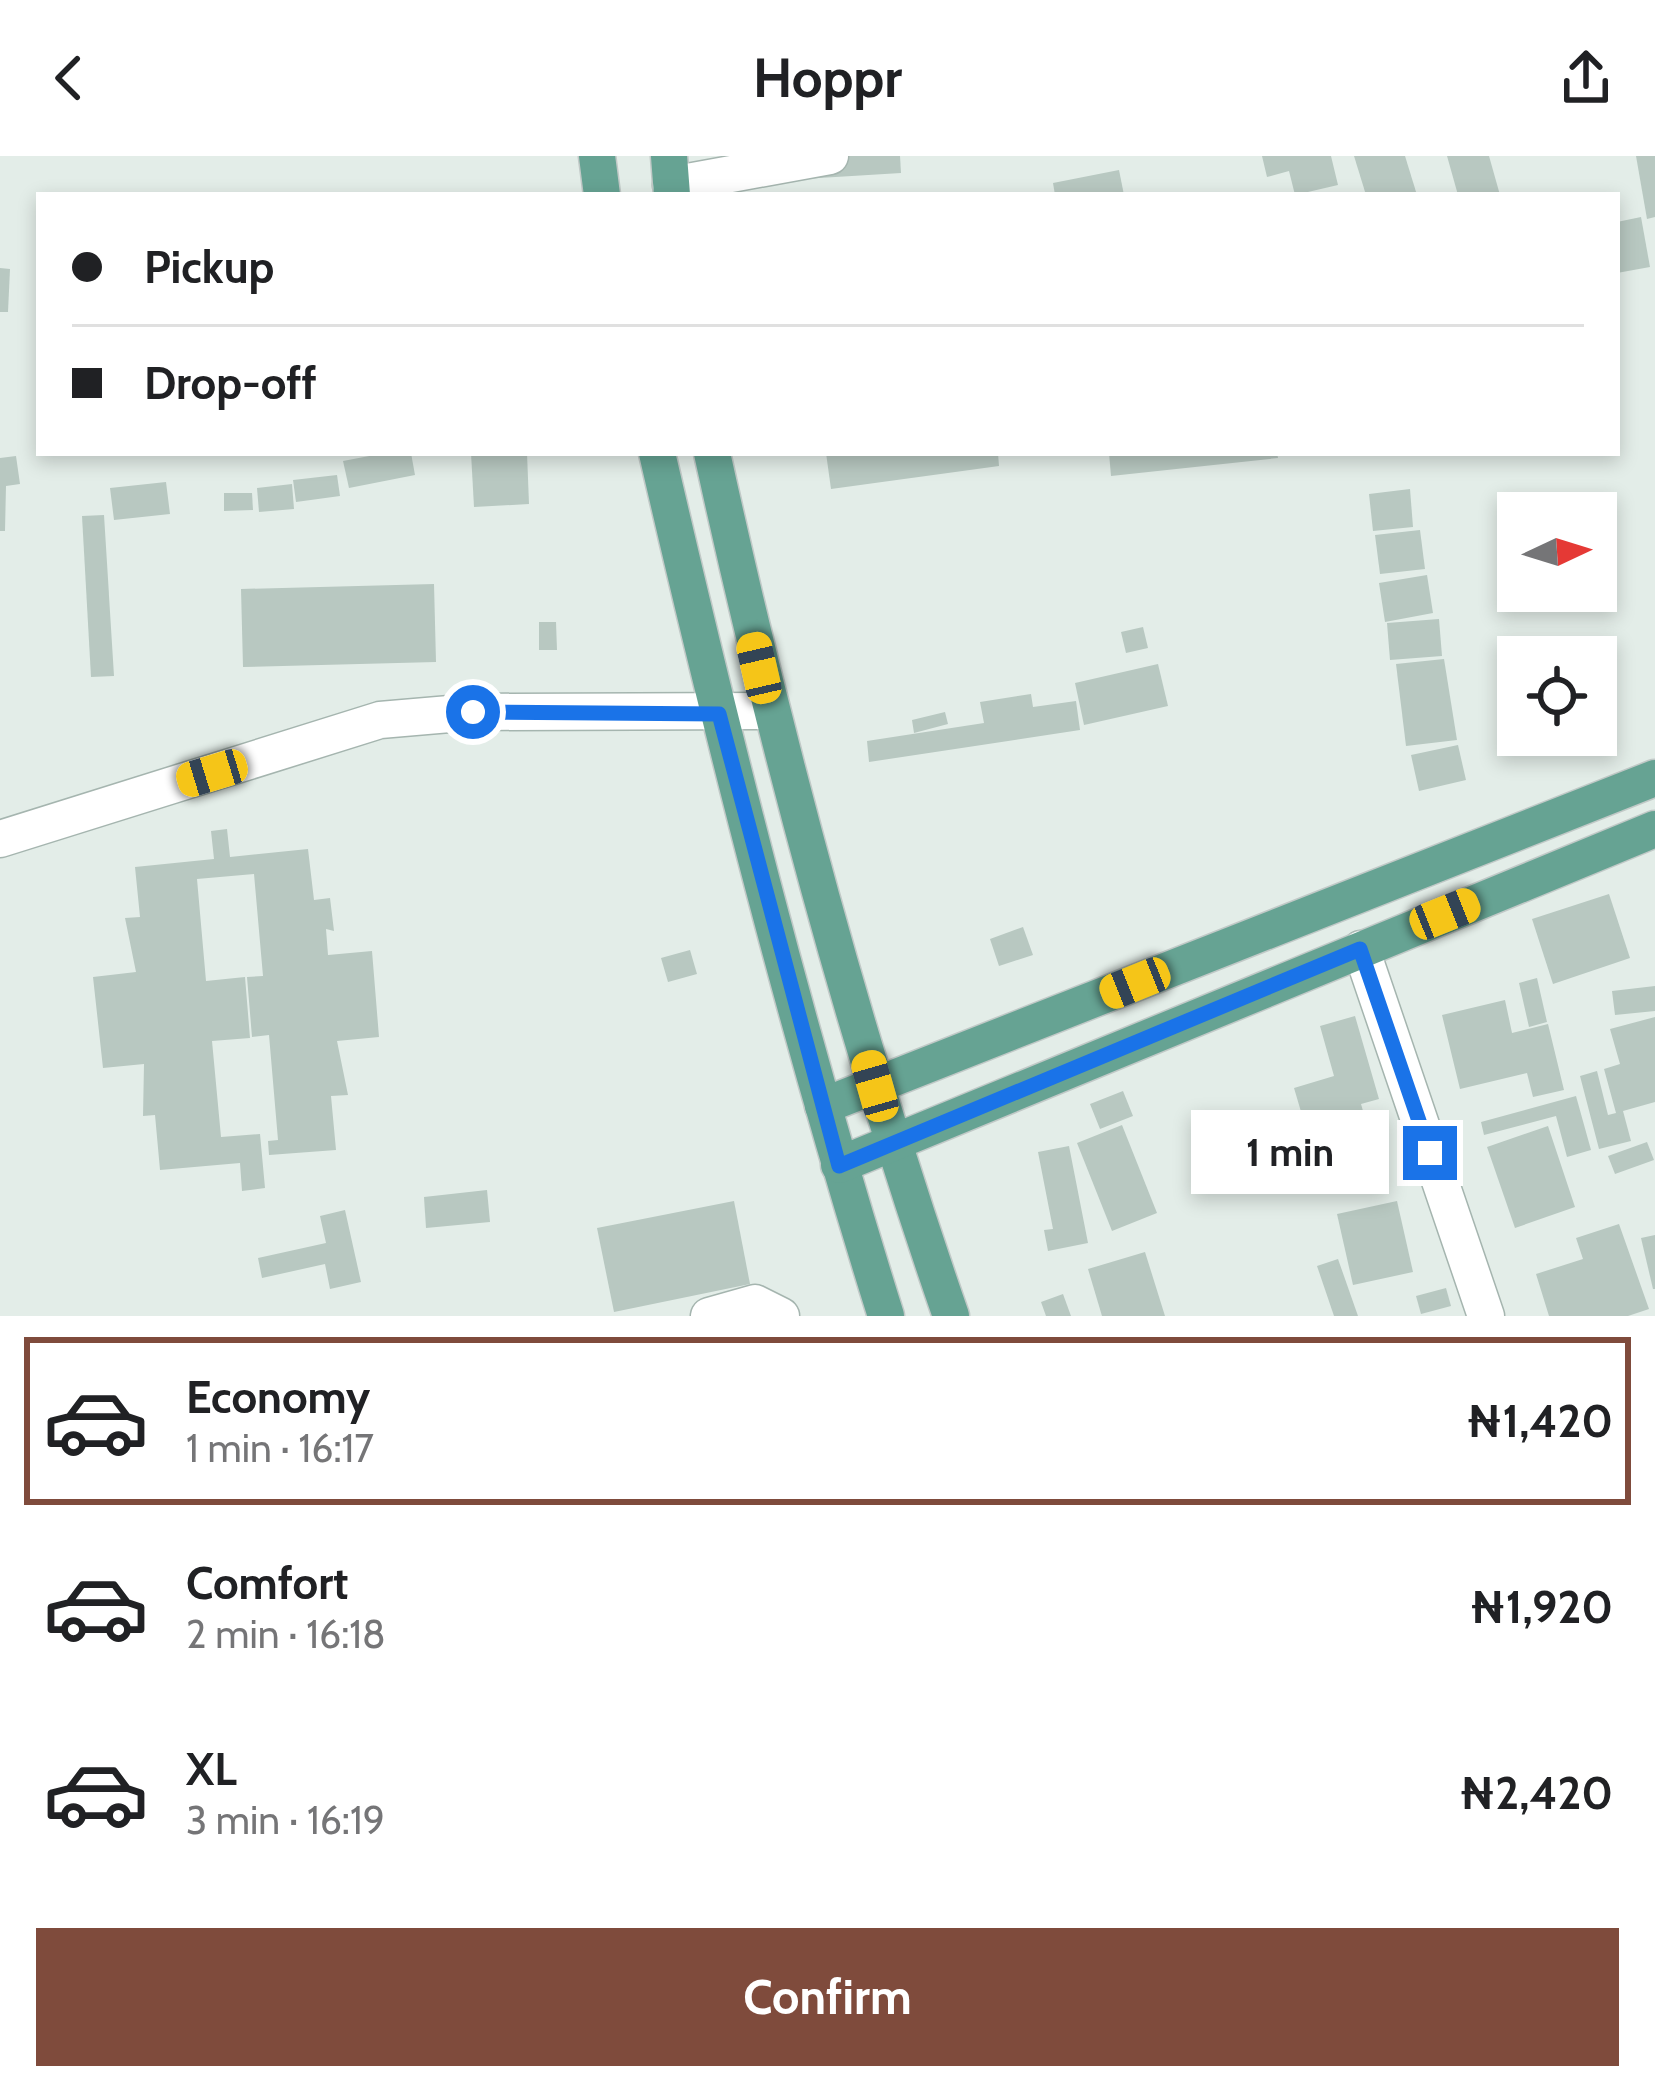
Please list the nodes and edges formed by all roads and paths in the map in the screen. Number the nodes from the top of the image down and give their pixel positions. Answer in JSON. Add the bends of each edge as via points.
{"nodes":[{"id":1,"x":597,"y":156,"type":"edge"},
{"id":2,"x":830,"y":156,"type":"edge"},
{"id":3,"x":670,"y":179,"type":"edge"},
{"id":4,"x":602,"y":192,"type":"edge"},
{"id":5,"x":658,"y":456,"type":"edge"},
{"id":6,"x":713,"y":456,"type":"edge"},
{"id":7,"x":768,"y":711,"type":"junction"},
{"id":8,"x":719,"y":714,"type":"junction"},
{"id":9,"x":1655,"y":778,"type":"edge"},
{"id":10,"x":1655,"y":829,"type":"edge"},
{"id":11,"x":0,"y":839,"type":"edge"},
{"id":12,"x":1360,"y":949,"type":"junction"},
{"id":13,"x":875,"y":1086,"type":"junction"},
{"id":14,"x":823,"y":1106,"type":"junction"},
{"id":15,"x":892,"y":1147,"type":"junction"},
{"id":16,"x":839,"y":1166,"type":"junction"},
{"id":17,"x":709,"y":1316,"type":"edge"},
{"id":18,"x":782,"y":1316,"type":"edge"},
{"id":19,"x":886,"y":1316,"type":"edge"},
{"id":20,"x":951,"y":1316,"type":"edge"},
{"id":21,"x":1486,"y":1316,"type":"edge"}],
"edges":[{"from":1,"to":4,"type":"main road"},
{"from":2,"to":3,"type":"street"},
{"from":5,"to":8,"type":"main road"},
{"from":6,"to":7,"type":"main road"},
{"from":7,"to":8,"type":"street"},
{"from":7,"to":13,"type":"main road"},
{"from":8,"to":11,"type":"street","via":[[473,712],[380,720]]},
{"from":8,"to":14,"type":"main road"},
{"from":9,"to":13,"type":"main road"},
{"from":10,"to":12,"type":"main road"},
{"from":12,"to":15,"type":"main road"},
{"from":12,"to":21,"type":"street"},
{"from":13,"to":14,"type":"main road"},
{"from":13,"to":15,"type":"main road"},
{"from":14,"to":16,"type":"main road"},
{"from":15,"to":16,"type":"main road"},
{"from":15,"to":20,"type":"main road"},
{"from":16,"to":19,"type":"main road"},
{"from":17,"to":18,"type":"street","via":[[755,1303]]}]}
